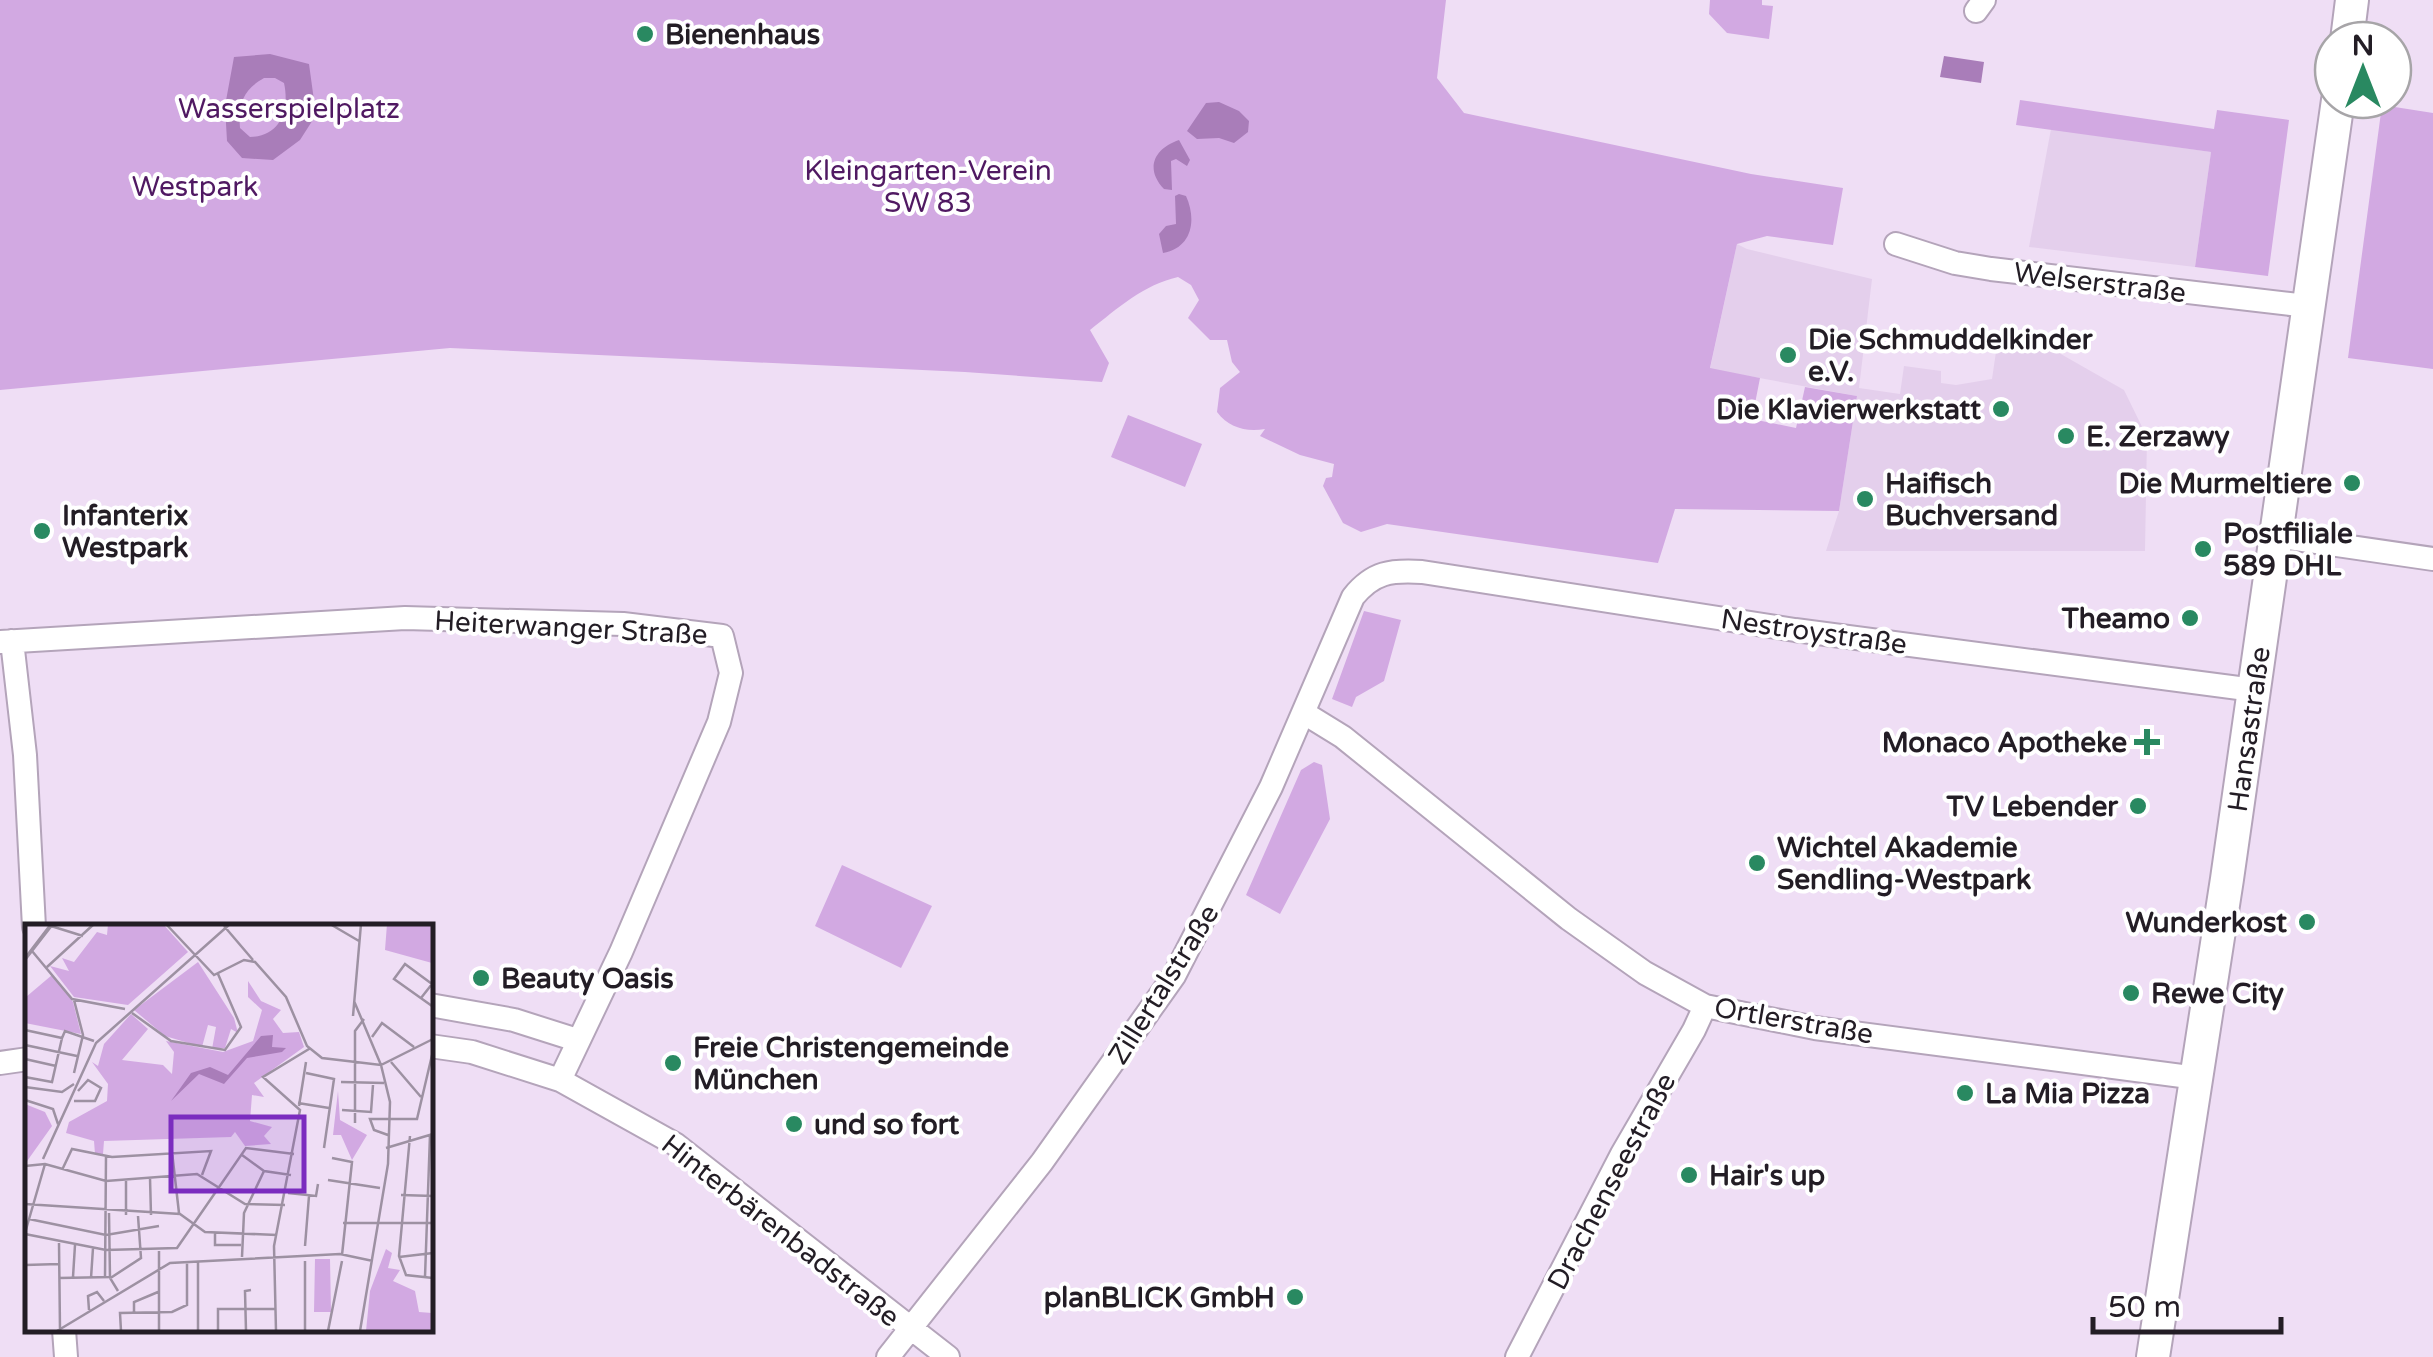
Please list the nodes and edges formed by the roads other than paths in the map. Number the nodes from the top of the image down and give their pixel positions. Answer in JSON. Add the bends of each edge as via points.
{"nodes":[{"id":1,"x":2335,"y":120,"type":"edge"},
{"id":2,"x":1896,"y":244,"type":"dead end"},
{"id":3,"x":2308,"y":306,"type":"junction"},
{"id":4,"x":2274,"y":536,"type":"junction"},
{"id":5,"x":2433,"y":558,"type":"edge"},
{"id":6,"x":1376,"y":575,"type":"joint"},
{"id":7,"x":6,"y":642,"type":"edge"},
{"id":8,"x":2254,"y":690,"type":"junction"},
{"id":9,"x":1304,"y":713,"type":"junction"},
{"id":10,"x":34,"y":924,"type":"edge"},
{"id":11,"x":432,"y":1005,"type":"edge"},
{"id":12,"x":1704,"y":1006,"type":"junction"},
{"id":13,"x":577,"y":1040,"type":"junction"},
{"id":14,"x":432,"y":1046,"type":"edge"},
{"id":15,"x":25,"y":1060,"type":"edge"},
{"id":16,"x":0,"y":1063,"type":"edge"},
{"id":17,"x":2197,"y":1078,"type":"junction"},
{"id":18,"x":560,"y":1080,"type":"junction"},
{"id":19,"x":909,"y":1329,"type":"junction"},
{"id":20,"x":64,"y":1332,"type":"edge"},
{"id":21,"x":66,"y":1357,"type":"edge"},
{"id":22,"x":888,"y":1357,"type":"edge"},
{"id":23,"x":948,"y":1357,"type":"edge"},
{"id":24,"x":1517,"y":1357,"type":"edge"},
{"id":25,"x":2153,"y":1357,"type":"edge"}],
"edges":[{"from":1,"to":3,"type":"street","name":"Hansastraße"},
{"from":2,"to":3,"type":"street","name":"Welserstraße","via":[[1991,269]]},
{"from":3,"to":4,"type":"street","name":"Hansastraße"},
{"from":4,"to":5,"type":"street"},
{"from":4,"to":8,"type":"street","name":"Hansastraße"},
{"from":6,"to":8,"type":"street","name":"Nestroystraße","via":[[1422,572]]},
{"from":6,"to":9,"type":"street","name":"Zillertalstraße","via":[[1353,597]]},
{"from":7,"to":10,"type":"street","via":[[25,754]]},
{"from":7,"to":13,"type":"street","name":"Heiterwanger Straße","via":[[406,618],[623,624],[722,636],[732,673],[719,722]]},
{"from":8,"to":17,"type":"street","name":"Hansastraße"},
{"from":9,"to":12,"type":"street","name":"Ortlerstraße","via":[[1645,974]]},
{"from":9,"to":19,"type":"street","name":"Zillertalstraße","via":[[1174,976],[1042,1162]]},
{"from":11,"to":13,"type":"street"},
{"from":12,"to":17,"type":"street","name":"Ortlerstraße","via":[[1815,1028]]},
{"from":12,"to":24,"type":"street","name":"Drachenseestraße"},
{"from":13,"to":18,"type":"street","name":"Heiterwanger Straße"},
{"from":14,"to":18,"type":"street","name":"Hinterbärenbadstraße"},
{"from":15,"to":16,"type":"street"},
{"from":17,"to":25,"type":"street","name":"Hansastraße"},
{"from":18,"to":19,"type":"street","name":"Hinterbärenbadstraße","via":[[675,1144]]},
{"from":19,"to":22,"type":"street","name":"Zillertalstraße"},
{"from":19,"to":23,"type":"street","name":"Hinterbärenbadstraße"},
{"from":20,"to":21,"type":"street"}]}
